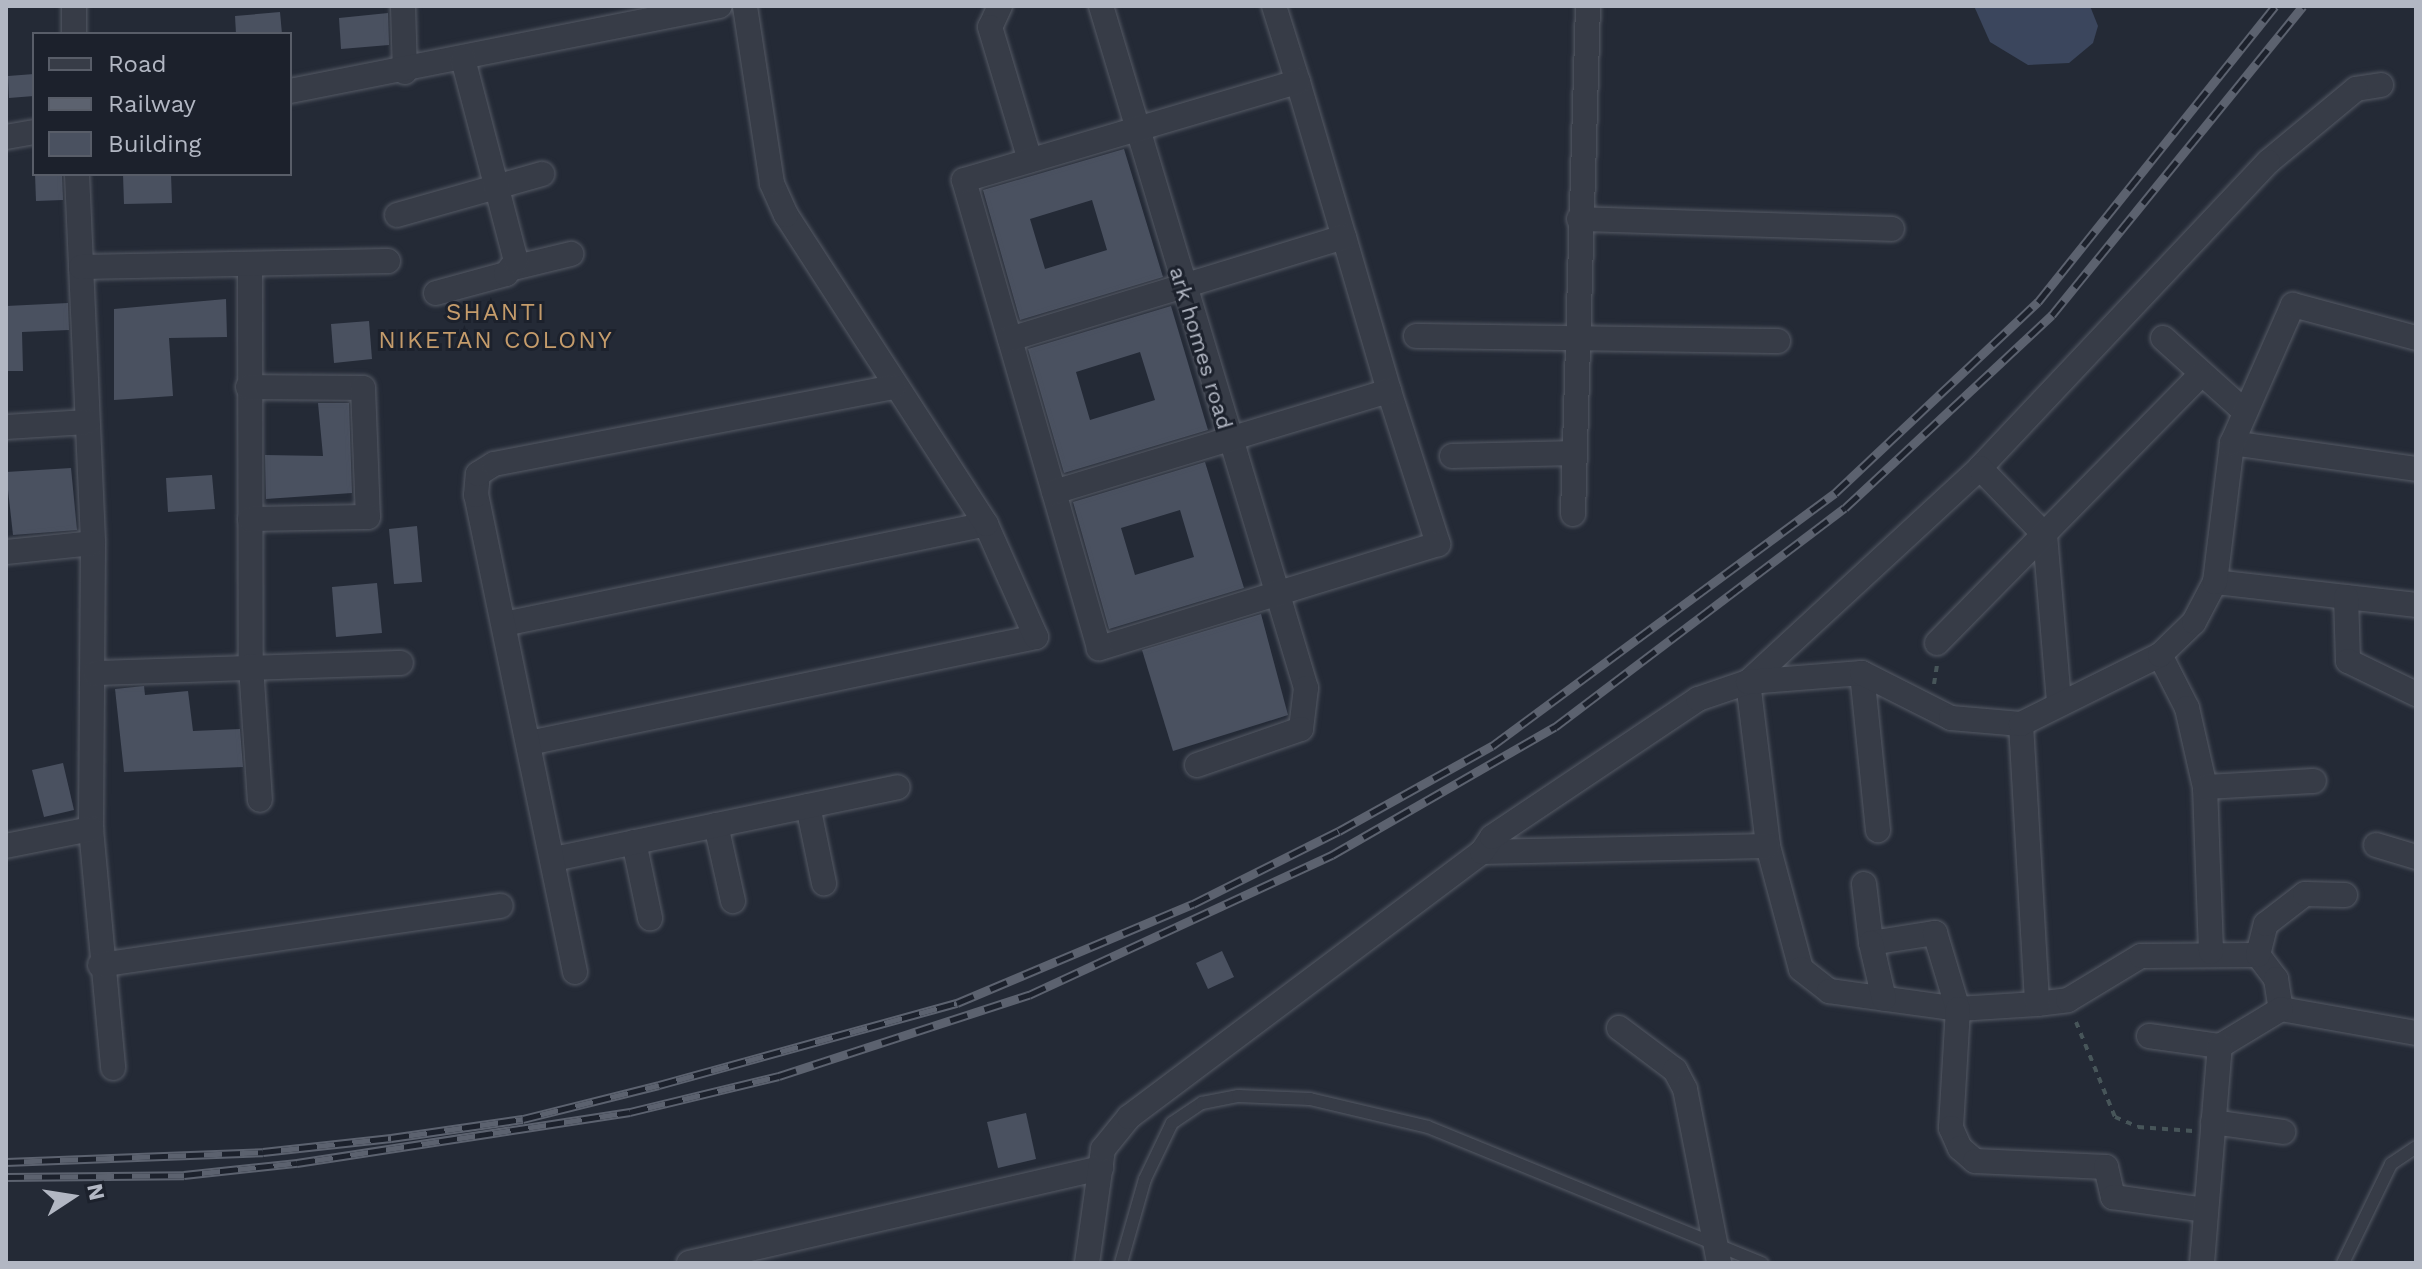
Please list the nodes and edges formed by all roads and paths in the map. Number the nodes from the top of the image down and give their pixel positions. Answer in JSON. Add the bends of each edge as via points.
{"nodes":[{"id":1,"x":74,"y":6,"type":"edge"},
{"id":2,"x":403,"y":6,"type":"edge"},
{"id":3,"x":720,"y":6,"type":"edge"},
{"id":4,"x":745,"y":6,"type":"edge"},
{"id":5,"x":1000,"y":6,"type":"edge"},
{"id":6,"x":1101,"y":6,"type":"edge"},
{"id":7,"x":1274,"y":6,"type":"edge"},
{"id":8,"x":1588,"y":6,"type":"edge"},
{"id":9,"x":74,"y":32,"type":"edge"},
{"id":10,"x":463,"y":59,"type":"junction"},
{"id":11,"x":405,"y":72,"type":"junction"},
{"id":12,"x":1298,"y":82,"type":"junction"},
{"id":13,"x":2381,"y":85,"type":"dead end"},
{"id":14,"x":292,"y":91,"type":"edge"},
{"id":15,"x":1135,"y":129,"type":"junction"},
{"id":16,"x":32,"y":132,"type":"edge"},
{"id":17,"x":6,"y":137,"type":"edge"},
{"id":18,"x":1030,"y":160,"type":"junction"},
{"id":19,"x":542,"y":174,"type":"dead end"},
{"id":20,"x":77,"y":176,"type":"edge"},
{"id":21,"x":497,"y":189,"type":"junction"},
{"id":22,"x":397,"y":215,"type":"dead end"},
{"id":23,"x":1579,"y":219,"type":"junction"},
{"id":24,"x":1892,"y":229,"type":"dead end"},
{"id":25,"x":1344,"y":237,"type":"junction"},
{"id":26,"x":571,"y":254,"type":"dead end"},
{"id":27,"x":388,"y":261,"type":"dead end"},
{"id":28,"x":250,"y":264,"type":"junction"},
{"id":29,"x":81,"y":267,"type":"junction"},
{"id":30,"x":513,"y":268,"type":"junction"},
{"id":31,"x":1183,"y":289,"type":"junction"},
{"id":32,"x":436,"y":293,"type":"dead end"},
{"id":33,"x":1416,"y":336,"type":"dead end"},
{"id":34,"x":2163,"y":338,"type":"dead end"},
{"id":35,"x":2416,"y":338,"type":"edge"},
{"id":36,"x":1010,"y":339,"type":"junction"},
{"id":37,"x":1574,"y":340,"type":"junction"},
{"id":38,"x":1778,"y":341,"type":"dead end"},
{"id":39,"x":2200,"y":375,"type":"junction"},
{"id":40,"x":248,"y":387,"type":"junction"},
{"id":41,"x":894,"y":387,"type":"junction"},
{"id":42,"x":1389,"y":391,"type":"junction"},
{"id":43,"x":2243,"y":410,"type":"junction"},
{"id":44,"x":87,"y":422,"type":"junction"},
{"id":45,"x":6,"y":427,"type":"edge"},
{"id":46,"x":1228,"y":440,"type":"junction"},
{"id":47,"x":2232,"y":443,"type":"junction"},
{"id":48,"x":1575,"y":453,"type":"junction"},
{"id":49,"x":1452,"y":456,"type":"dead end"},
{"id":50,"x":1980,"y":468,"type":"junction"},
{"id":51,"x":2416,"y":469,"type":"edge"},
{"id":52,"x":1054,"y":492,"type":"junction"},
{"id":53,"x":1573,"y":514,"type":"dead end"},
{"id":54,"x":250,"y":519,"type":"junction"},
{"id":55,"x":986,"y":524,"type":"junction"},
{"id":56,"x":2045,"y":535,"type":"junction"},
{"id":57,"x":93,"y":543,"type":"junction"},
{"id":58,"x":6,"y":552,"type":"edge"},
{"id":59,"x":2215,"y":582,"type":"junction"},
{"id":60,"x":1278,"y":597,"type":"junction"},
{"id":61,"x":2346,"y":597,"type":"junction"},
{"id":62,"x":2416,"y":605,"type":"edge"},
{"id":63,"x":504,"y":624,"type":"junction"},
{"id":64,"x":1937,"y":643,"type":"joint"},
{"id":65,"x":2160,"y":655,"type":"junction"},
{"id":66,"x":401,"y":663,"type":"dead end"},
{"id":67,"x":251,"y":666,"type":"junction"},
{"id":68,"x":95,"y":673,"type":"junction"},
{"id":69,"x":1862,"y":673,"type":"junction"},
{"id":70,"x":1748,"y":682,"type":"junction"},
{"id":71,"x":2416,"y":694,"type":"edge"},
{"id":72,"x":2059,"y":701,"type":"junction"},
{"id":73,"x":1941,"y":714,"type":"junction"},
{"id":74,"x":2021,"y":724,"type":"junction"},
{"id":75,"x":529,"y":743,"type":"junction"},
{"id":76,"x":1197,"y":765,"type":"dead end"},
{"id":77,"x":2314,"y":781,"type":"dead end"},
{"id":78,"x":898,"y":787,"type":"dead end"},
{"id":79,"x":2205,"y":787,"type":"junction"},
{"id":80,"x":260,"y":800,"type":"dead end"},
{"id":81,"x":808,"y":806,"type":"junction"},
{"id":82,"x":716,"y":825,"type":"junction"},
{"id":83,"x":91,"y":829,"type":"junction"},
{"id":84,"x":1878,"y":830,"type":"dead end"},
{"id":85,"x":634,"y":842,"type":"junction"},
{"id":86,"x":2376,"y":845,"type":"dead end"},
{"id":87,"x":6,"y":846,"type":"edge"},
{"id":88,"x":1768,"y":846,"type":"junction"},
{"id":89,"x":1482,"y":852,"type":"junction"},
{"id":90,"x":2416,"y":857,"type":"edge"},
{"id":91,"x":554,"y":859,"type":"junction"},
{"id":92,"x":824,"y":883,"type":"dead end"},
{"id":93,"x":1864,"y":884,"type":"dead end"},
{"id":94,"x":2345,"y":895,"type":"dead end"},
{"id":95,"x":733,"y":901,"type":"dead end"},
{"id":96,"x":501,"y":906,"type":"dead end"},
{"id":97,"x":650,"y":918,"type":"dead end"},
{"id":98,"x":1871,"y":943,"type":"junction"},
{"id":99,"x":2211,"y":952,"type":"junction"},
{"id":100,"x":2258,"y":955,"type":"junction"},
{"id":101,"x":100,"y":965,"type":"junction"},
{"id":102,"x":575,"y":972,"type":"dead end"},
{"id":103,"x":1884,"y":999,"type":"junction"},
{"id":104,"x":2068,"y":1000,"type":"junction"},
{"id":105,"x":2037,"y":1004,"type":"junction"},
{"id":106,"x":1958,"y":1009,"type":"junction"},
{"id":107,"x":2281,"y":1009,"type":"junction"},
{"id":108,"x":1619,"y":1028,"type":"dead end"},
{"id":109,"x":2416,"y":1033,"type":"edge"},
{"id":110,"x":2149,"y":1036,"type":"dead end"},
{"id":111,"x":2220,"y":1046,"type":"junction"},
{"id":112,"x":113,"y":1068,"type":"dead end"},
{"id":113,"x":2213,"y":1127,"type":"junction"},
{"id":114,"x":2283,"y":1132,"type":"dead end"},
{"id":115,"x":2416,"y":1147,"type":"edge"},
{"id":116,"x":1101,"y":1168,"type":"junction"},
{"id":117,"x":2206,"y":1210,"type":"junction"},
{"id":118,"x":1717,"y":1252,"type":"edge"},
{"id":119,"x":689,"y":1263,"type":"edge"},
{"id":120,"x":1087,"y":1263,"type":"edge"},
{"id":121,"x":1121,"y":1263,"type":"edge"},
{"id":122,"x":1762,"y":1263,"type":"edge"},
{"id":123,"x":2202,"y":1263,"type":"edge"},
{"id":124,"x":2343,"y":1263,"type":"edge"}],
"edges":[{"from":1,"to":9,"type":"street"},
{"from":2,"to":11,"type":"street"},
{"from":3,"to":10,"type":"street"},
{"from":4,"to":41,"type":"street","via":[[772,183]]},
{"from":5,"to":18,"type":"street","via":[[990,27]]},
{"from":6,"to":15,"type":"street","name":"ark homes road"},
{"from":7,"to":12,"type":"street"},
{"from":8,"to":23,"type":"street"},
{"from":10,"to":11,"type":"street"},
{"from":10,"to":21,"type":"street"},
{"from":11,"to":14,"type":"street"},
{"from":12,"to":15,"type":"street"},
{"from":12,"to":25,"type":"street"},
{"from":13,"to":50,"type":"street","via":[[2356,89],[2268,162]]},
{"from":15,"to":18,"type":"street"},
{"from":15,"to":31,"type":"street","name":"ark homes road"},
{"from":16,"to":17,"type":"street"},
{"from":18,"to":36,"type":"street","via":[[964,180]]},
{"from":19,"to":21,"type":"street"},
{"from":20,"to":29,"type":"street"},
{"from":21,"to":22,"type":"street"},
{"from":21,"to":30,"type":"street"},
{"from":23,"to":24,"type":"street"},
{"from":23,"to":37,"type":"street"},
{"from":25,"to":31,"type":"street"},
{"from":25,"to":42,"type":"street"},
{"from":26,"to":30,"type":"street"},
{"from":27,"to":28,"type":"street"},
{"from":28,"to":29,"type":"street"},
{"from":28,"to":40,"type":"street"},
{"from":29,"to":44,"type":"street"},
{"from":30,"to":32,"type":"street"},
{"from":31,"to":36,"type":"street"},
{"from":31,"to":46,"type":"street","name":"ark homes road"},
{"from":33,"to":37,"type":"street"},
{"from":34,"to":39,"type":"street"},
{"from":35,"to":43,"type":"street","via":[[2293,305]]},
{"from":36,"to":52,"type":"street"},
{"from":37,"to":38,"type":"street"},
{"from":37,"to":48,"type":"street"},
{"from":39,"to":43,"type":"street"},
{"from":39,"to":56,"type":"street"},
{"from":40,"to":54,"type":"street"},
{"from":40,"to":54,"type":"street","via":[[363,388],[368,517]]},
{"from":41,"to":55,"type":"street"},
{"from":41,"to":63,"type":"street","via":[[494,464],[478,474],[476,495]]},
{"from":42,"to":46,"type":"street"},
{"from":42,"to":60,"type":"street","via":[[1438,544]]},
{"from":43,"to":47,"type":"street"},
{"from":44,"to":45,"type":"street"},
{"from":44,"to":57,"type":"street"},
{"from":46,"to":52,"type":"street"},
{"from":46,"to":60,"type":"street","name":"ark homes road"},
{"from":47,"to":51,"type":"street"},
{"from":47,"to":59,"type":"street"},
{"from":48,"to":49,"type":"street"},
{"from":48,"to":53,"type":"street"},
{"from":50,"to":56,"type":"street"},
{"from":50,"to":70,"type":"street"},
{"from":52,"to":60,"type":"street","via":[[1099,648]]},
{"from":54,"to":67,"type":"street"},
{"from":55,"to":63,"type":"street"},
{"from":55,"to":75,"type":"street","via":[[1036,637]]},
{"from":56,"to":64,"type":"street"},
{"from":56,"to":72,"type":"street"},
{"from":57,"to":58,"type":"street"},
{"from":57,"to":68,"type":"street"},
{"from":59,"to":61,"type":"street"},
{"from":59,"to":65,"type":"street","via":[[2194,622]]},
{"from":60,"to":76,"type":"street","name":"ark homes road","via":[[1306,688],[1301,729]]},
{"from":61,"to":62,"type":"street"},
{"from":61,"to":71,"type":"street","via":[[2348,661]]},
{"from":63,"to":75,"type":"street"},
{"from":64,"to":73,"type":"path","via":[[1933,693]]},
{"from":65,"to":72,"type":"street"},
{"from":65,"to":79,"type":"street","via":[[2187,708]]},
{"from":66,"to":67,"type":"street"},
{"from":67,"to":68,"type":"street"},
{"from":67,"to":80,"type":"street"},
{"from":68,"to":83,"type":"street"},
{"from":69,"to":70,"type":"street"},
{"from":69,"to":73,"type":"street"},
{"from":69,"to":84,"type":"street"},
{"from":70,"to":88,"type":"street"},
{"from":70,"to":89,"type":"street","via":[[1698,699],[1492,837]]},
{"from":72,"to":74,"type":"street"},
{"from":73,"to":74,"type":"street"},
{"from":74,"to":105,"type":"street"},
{"from":75,"to":91,"type":"street"},
{"from":77,"to":79,"type":"street"},
{"from":78,"to":81,"type":"street"},
{"from":79,"to":99,"type":"street"},
{"from":81,"to":82,"type":"street"},
{"from":81,"to":92,"type":"street"},
{"from":82,"to":85,"type":"street"},
{"from":82,"to":95,"type":"street"},
{"from":83,"to":87,"type":"street"},
{"from":83,"to":101,"type":"street"},
{"from":85,"to":91,"type":"street"},
{"from":85,"to":97,"type":"street"},
{"from":86,"to":90,"type":"street"},
{"from":88,"to":89,"type":"street"},
{"from":88,"to":103,"type":"street","via":[[1801,969],[1829,991]]},
{"from":89,"to":116,"type":"street","via":[[1152,1095],[1103,1149]]},
{"from":91,"to":102,"type":"street"},
{"from":93,"to":98,"type":"street"},
{"from":94,"to":100,"type":"street","via":[[2305,894],[2266,924]]},
{"from":96,"to":101,"type":"street"},
{"from":98,"to":103,"type":"street"},
{"from":98,"to":106,"type":"street","via":[[1935,933]]},
{"from":99,"to":100,"type":"street"},
{"from":99,"to":104,"type":"street","via":[[2141,956]]},
{"from":100,"to":107,"type":"street","via":[[2276,979]]},
{"from":101,"to":112,"type":"street"},
{"from":103,"to":106,"type":"street"},
{"from":104,"to":105,"type":"street"},
{"from":104,"to":113,"type":"path","via":[[2115,1117],[2138,1127]]},
{"from":105,"to":106,"type":"street"},
{"from":106,"to":117,"type":"street","via":[[1951,1128],[1975,1161],[2106,1167],[2113,1197]]},
{"from":107,"to":109,"type":"street"},
{"from":107,"to":111,"type":"street"},
{"from":108,"to":118,"type":"street","via":[[1675,1070],[1685,1089]]},
{"from":110,"to":111,"type":"street"},
{"from":111,"to":113,"type":"street"},
{"from":113,"to":114,"type":"street"},
{"from":113,"to":117,"type":"street"},
{"from":115,"to":124,"type":"lane","via":[[2391,1164]]},
{"from":116,"to":119,"type":"street"},
{"from":116,"to":120,"type":"street"},
{"from":117,"to":123,"type":"street"},
{"from":118,"to":121,"type":"lane","via":[[1428,1127],[1310,1099],[1238,1096],[1202,1103],[1172,1123],[1145,1179]]},
{"from":118,"to":122,"type":"lane"}]}
